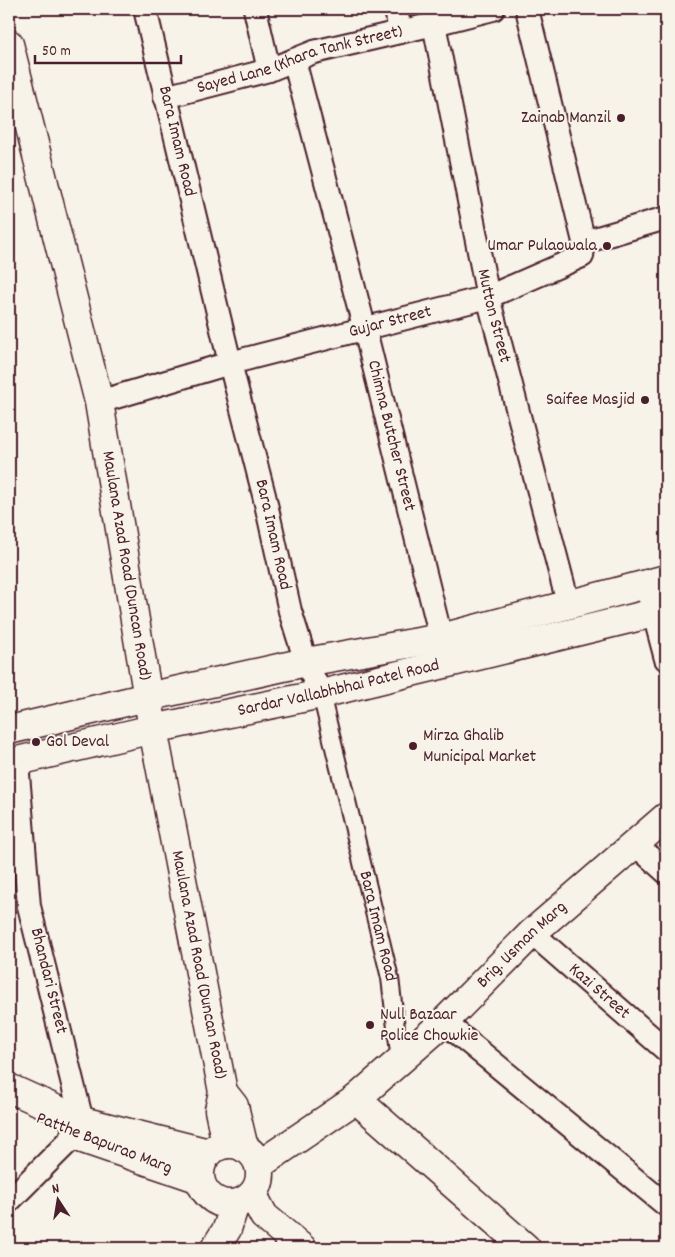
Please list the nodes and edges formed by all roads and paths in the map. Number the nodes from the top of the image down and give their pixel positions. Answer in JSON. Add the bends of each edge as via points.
{"nodes":[{"id":1,"x":145,"y":9,"type":"edge"},
{"id":2,"x":255,"y":9,"type":"edge"},
{"id":3,"x":396,"y":9,"type":"edge"},
{"id":4,"x":493,"y":9,"type":"edge"},
{"id":5,"x":527,"y":9,"type":"edge"},
{"id":6,"x":434,"y":24,"type":"junction"},
{"id":7,"x":400,"y":32,"type":"junction"},
{"id":8,"x":9,"y":44,"type":"edge"},
{"id":9,"x":294,"y":60,"type":"junction"},
{"id":10,"x":269,"y":70,"type":"junction"},
{"id":11,"x":165,"y":97,"type":"junction"},
{"id":12,"x":666,"y":218,"type":"edge"},
{"id":13,"x":584,"y":242,"type":"junction"},
{"id":14,"x":488,"y":298,"type":"junction"},
{"id":15,"x":365,"y":330,"type":"junction"},
{"id":16,"x":230,"y":364,"type":"junction"},
{"id":17,"x":99,"y":402,"type":"junction"},
{"id":18,"x":656,"y":581,"type":"edge"},
{"id":19,"x":568,"y":603,"type":"junction"},
{"id":20,"x":660,"y":612,"type":"edge"},
{"id":21,"x":441,"y":638,"type":"junction"},
{"id":22,"x":666,"y":659,"type":"edge"},
{"id":23,"x":306,"y":662,"type":"junction"},
{"id":24,"x":321,"y":694,"type":"junction"},
{"id":25,"x":148,"y":696,"type":"junction"},
{"id":26,"x":154,"y":729,"type":"junction"},
{"id":27,"x":9,"y":730,"type":"edge"},
{"id":28,"x":13,"y":763,"type":"edge"},
{"id":29,"x":666,"y":817,"type":"edge"},
{"id":30,"x":635,"y":844,"type":"junction"},
{"id":31,"x":666,"y":872,"type":"edge"},
{"id":32,"x":532,"y":933,"type":"junction"},
{"id":33,"x":444,"y":1022,"type":"junction"},
{"id":34,"x":666,"y":1050,"type":"edge"},
{"id":35,"x":400,"y":1061,"type":"junction"},
{"id":36,"x":9,"y":1088,"type":"edge"},
{"id":37,"x":356,"y":1099,"type":"junction"},
{"id":38,"x":9,"y":1106,"type":"edge"},
{"id":39,"x":78,"y":1128,"type":"junction"},
{"id":40,"x":235,"y":1153,"type":"junction"},
{"id":41,"x":200,"y":1179,"type":"junction"},
{"id":42,"x":244,"y":1199,"type":"junction"},
{"id":43,"x":9,"y":1201,"type":"edge"},
{"id":44,"x":666,"y":1205,"type":"edge"},
{"id":45,"x":215,"y":1248,"type":"edge"},
{"id":46,"x":302,"y":1248,"type":"edge"},
{"id":47,"x":526,"y":1248,"type":"edge"}],
"edges":[{"from":1,"to":11,"type":"street","name":"Bara Imam Road"},
{"from":2,"to":10,"type":"street"},
{"from":3,"to":7,"type":"street"},
{"from":4,"to":6,"type":"street","name":"Sayed Lane (Khara Tank Street)"},
{"from":5,"to":13,"type":"street"},
{"from":6,"to":7,"type":"street","name":"Sayed Lane (Khara Tank Street)"},
{"from":6,"to":14,"type":"street","name":"Mutton Street"},
{"from":7,"to":9,"type":"street","name":"Sayed Lane (Khara Tank Street)","via":[[314,52]]},
{"from":8,"to":17,"type":"main road","name":"Maulana Azad Road (Duncan Road)"},
{"from":9,"to":10,"type":"street","name":"Sayed Lane (Khara Tank Street)"},
{"from":9,"to":15,"type":"street","name":"Chimna Butcher Street"},
{"from":10,"to":11,"type":"street","name":"Sayed Lane (Khara Tank Street)"},
{"from":11,"to":16,"type":"street","name":"Bara Imam Road"},
{"from":12,"to":13,"type":"street"},
{"from":13,"to":14,"type":"street","name":"Gujar Street","via":[[582,256]]},
{"from":14,"to":15,"type":"street","name":"Gujar Street"},
{"from":14,"to":19,"type":"street","name":"Mutton Street"},
{"from":15,"to":16,"type":"street","name":"Gujar Street"},
{"from":15,"to":21,"type":"street","name":"Chimna Butcher Street"},
{"from":16,"to":17,"type":"street","name":"Gujar Street"},
{"from":16,"to":23,"type":"street","name":"Bara Imam Road","via":[[290,611]]},
{"from":17,"to":25,"type":"main road","name":"Maulana Azad Road (Duncan Road)"},
{"from":18,"to":19,"type":"main road","name":"Sardar Vallabhbhai Patel Road"},
{"from":18,"to":20,"type":"street"},
{"from":19,"to":21,"type":"main road","name":"Sardar Vallabhbhai Patel Road"},
{"from":20,"to":22,"type":"street"},
{"from":20,"to":24,"type":"main road","name":"Sardar Vallabhbhai Patel Road"},
{"from":21,"to":23,"type":"main road","name":"Sardar Vallabhbhai Patel Road"},
{"from":23,"to":24,"type":"street","name":"Bara Imam Road"},
{"from":23,"to":25,"type":"main road","name":"Sardar Vallabhbhai Patel Road"},
{"from":24,"to":26,"type":"main road","name":"Sardar Vallabhbhai Patel Road"},
{"from":24,"to":35,"type":"street","name":"Bara Imam Road","via":[[390,978]]},
{"from":25,"to":26,"type":"main road","name":"Maulana Azad Road (Duncan Road)"},
{"from":25,"to":27,"type":"main road","name":"Sardar Vallabhbhai Patel Road"},
{"from":26,"to":28,"type":"main road","name":"Sardar Vallabhbhai Patel Road"},
{"from":26,"to":40,"type":"main road","name":"Maulana Azad Road (Duncan Road)","via":[[223,1092],[219,1110]]},
{"from":28,"to":39,"type":"street","name":"Bhandari Street","via":[[30,906]]},
{"from":29,"to":30,"type":"main road","name":"Brig. Usman Marg"},
{"from":30,"to":31,"type":"street"},
{"from":30,"to":32,"type":"main road","name":"Brig. Usman Marg"},
{"from":32,"to":33,"type":"main road","name":"Brig. Usman Marg"},
{"from":32,"to":34,"type":"street","name":"Kazi Street"},
{"from":33,"to":35,"type":"main road","name":"Brig. Usman Marg"},
{"from":33,"to":44,"type":"street"},
{"from":35,"to":37,"type":"main road","name":"Brig. Usman Marg"},
{"from":36,"to":39,"type":"main road"},
{"from":37,"to":40,"type":"main road","name":"Brig. Usman Marg"},
{"from":37,"to":47,"type":"main road"},
{"from":38,"to":39,"type":"main road","name":"Patthe Bapurao Marg"},
{"from":39,"to":40,"type":"main road"},
{"from":39,"to":41,"type":"main road","name":"Patthe Bapurao Marg"},
{"from":39,"to":43,"type":"street"},
{"from":40,"to":41,"type":"main road","via":[[203,1161]]},
{"from":40,"to":42,"type":"main road","via":[[261,1175],[259,1186]]},
{"from":41,"to":42,"type":"main road","via":[[203,1188],[216,1201],[226,1204]]},
{"from":42,"to":45,"type":"main road"},
{"from":42,"to":46,"type":"main road"}]}
